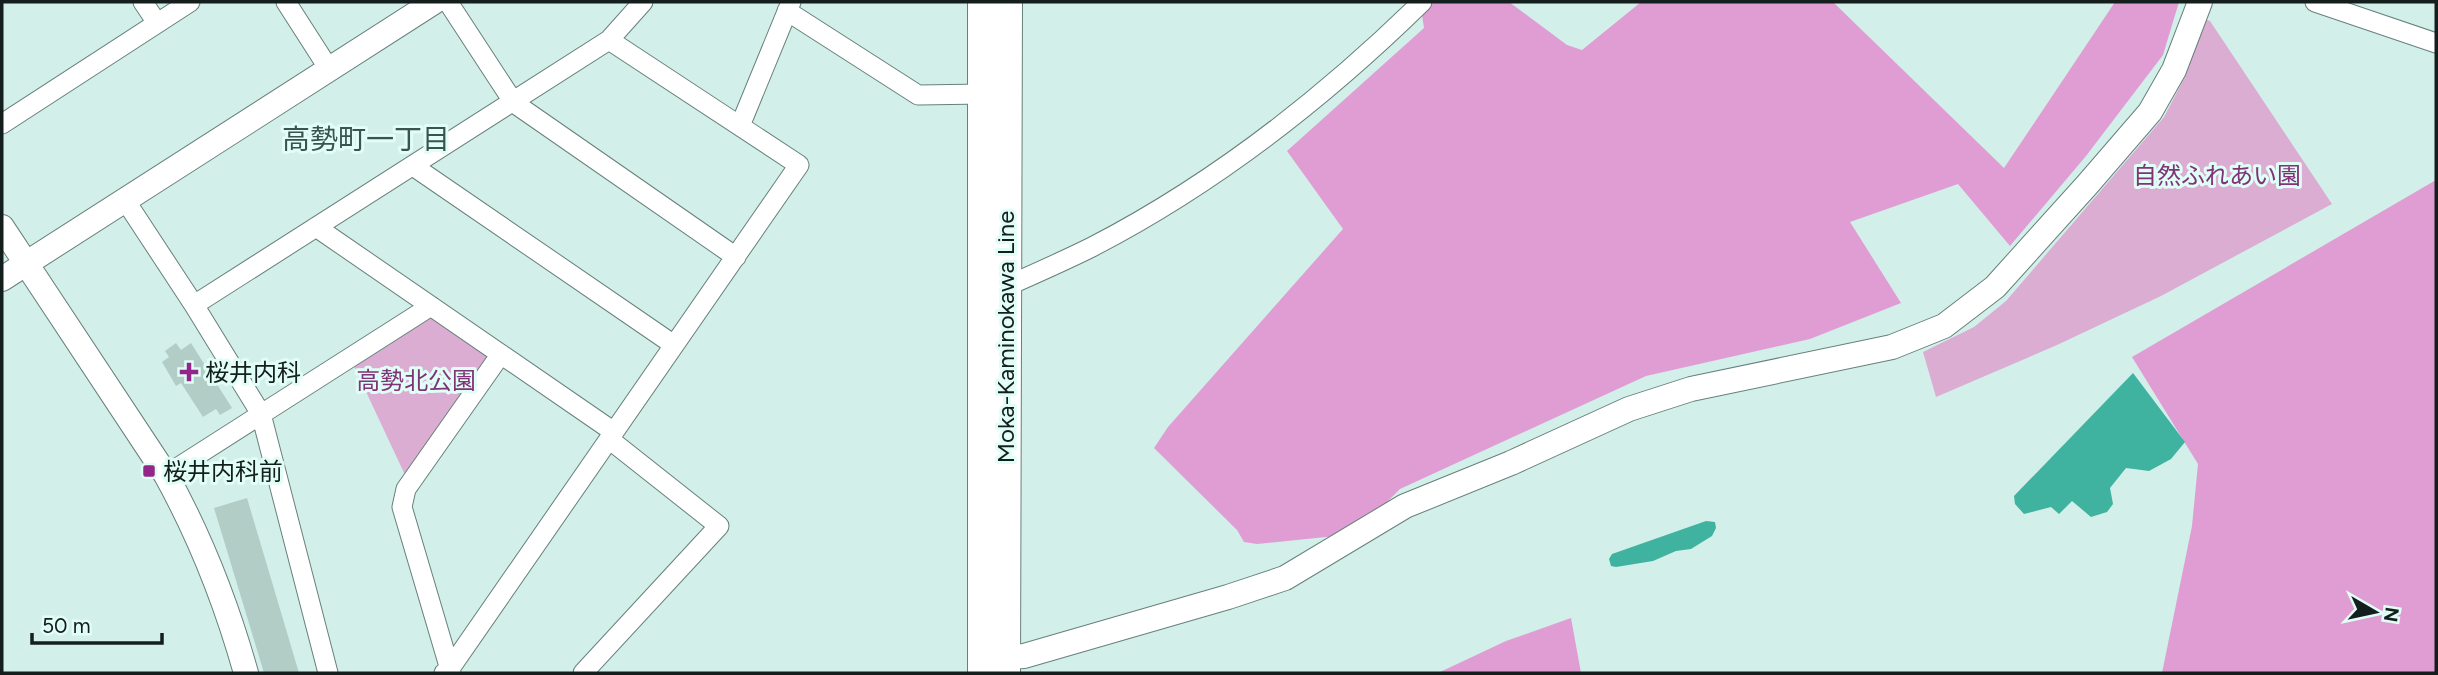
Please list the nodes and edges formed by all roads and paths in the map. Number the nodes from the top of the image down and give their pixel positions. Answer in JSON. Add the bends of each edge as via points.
{"nodes":[{"id":1,"x":143,"y":2,"type":"edge"},
{"id":2,"x":190,"y":2,"type":"edge"},
{"id":3,"x":286,"y":2,"type":"edge"},
{"id":4,"x":434,"y":2,"type":"edge"},
{"id":5,"x":448,"y":2,"type":"edge"},
{"id":6,"x":643,"y":2,"type":"edge"},
{"id":7,"x":983,"y":2,"type":"edge"},
{"id":8,"x":1007,"y":2,"type":"edge"},
{"id":9,"x":1422,"y":2,"type":"edge"},
{"id":10,"x":2200,"y":2,"type":"edge"},
{"id":11,"x":2315,"y":2,"type":"edge"},
{"id":12,"x":789,"y":6,"type":"edge"},
{"id":13,"x":157,"y":23,"type":"junction"},
{"id":14,"x":609,"y":40,"type":"junction"},
{"id":15,"x":2436,"y":43,"type":"edge"},
{"id":16,"x":329,"y":69,"type":"junction"},
{"id":17,"x":983,"y":94,"type":"junction"},
{"id":18,"x":513,"y":103,"type":"junction"},
{"id":19,"x":2,"y":124,"type":"edge"},
{"id":20,"x":740,"y":126,"type":"junction"},
{"id":21,"x":413,"y":166,"type":"junction"},
{"id":22,"x":125,"y":200,"type":"junction"},
{"id":23,"x":2,"y":227,"type":"edge"},
{"id":24,"x":316,"y":227,"type":"junction"},
{"id":25,"x":736,"y":257,"type":"junction"},
{"id":26,"x":25,"y":264,"type":"junction"},
{"id":27,"x":2,"y":279,"type":"edge"},
{"id":28,"x":1005,"y":287,"type":"junction"},
{"id":29,"x":194,"y":305,"type":"junction"},
{"id":30,"x":431,"y":306,"type":"junction"},
{"id":31,"x":674,"y":345,"type":"junction"},
{"id":32,"x":501,"y":354,"type":"junction"},
{"id":33,"x":261,"y":414,"type":"junction"},
{"id":34,"x":611,"y":435,"type":"junction"},
{"id":35,"x":166,"y":475,"type":"junction"},
{"id":36,"x":994,"y":665,"type":"edge"},
{"id":37,"x":448,"y":672,"type":"edge"},
{"id":38,"x":246,"y":673,"type":"edge"},
{"id":39,"x":328,"y":673,"type":"edge"},
{"id":40,"x":583,"y":673,"type":"edge"}],
"edges":[{"from":1,"to":13,"type":"street"},
{"from":2,"to":13,"type":"street"},
{"from":3,"to":16,"type":"street"},
{"from":4,"to":16,"type":"street"},
{"from":5,"to":18,"type":"street"},
{"from":6,"to":14,"type":"street"},
{"from":7,"to":17,"type":"main road","name":"Moka-Kaminokawa Line"},
{"from":8,"to":28,"type":"main road","name":"Moka-Kaminokawa Line"},
{"from":9,"to":28,"type":"street","via":[[1308,104],[1236,159],[1093,246]]},
{"from":10,"to":36,"type":"street","via":[[2174,70],[2150,112],[1995,287],[1944,326],[1892,347],[1691,388],[1629,409],[1405,506],[1285,578]]},
{"from":11,"to":15,"type":"street"},
{"from":12,"to":17,"type":"street","via":[[918,95]]},
{"from":12,"to":20,"type":"street"},
{"from":13,"to":19,"type":"street"},
{"from":14,"to":18,"type":"street"},
{"from":14,"to":20,"type":"street"},
{"from":16,"to":22,"type":"street"},
{"from":17,"to":36,"type":"main road","name":"Moka-Kaminokawa Line"},
{"from":18,"to":21,"type":"street"},
{"from":18,"to":25,"type":"street"},
{"from":20,"to":25,"type":"street","via":[[799,165]]},
{"from":21,"to":24,"type":"street"},
{"from":21,"to":31,"type":"street"},
{"from":22,"to":26,"type":"street"},
{"from":22,"to":29,"type":"street"},
{"from":23,"to":26,"type":"street"},
{"from":24,"to":29,"type":"street"},
{"from":24,"to":30,"type":"street"},
{"from":25,"to":31,"type":"street"},
{"from":26,"to":27,"type":"street"},
{"from":26,"to":35,"type":"street"},
{"from":28,"to":36,"type":"main road","name":"Moka-Kaminokawa Line"},
{"from":29,"to":33,"type":"street"},
{"from":30,"to":32,"type":"street"},
{"from":30,"to":33,"type":"street"},
{"from":31,"to":34,"type":"street"},
{"from":32,"to":34,"type":"street"},
{"from":32,"to":37,"type":"street","via":[[407,489],[402,507]]},
{"from":33,"to":35,"type":"street"},
{"from":33,"to":39,"type":"street"},
{"from":34,"to":37,"type":"street"},
{"from":34,"to":40,"type":"street","via":[[719,526]]},
{"from":35,"to":38,"type":"street","via":[[198,534]]}]}
